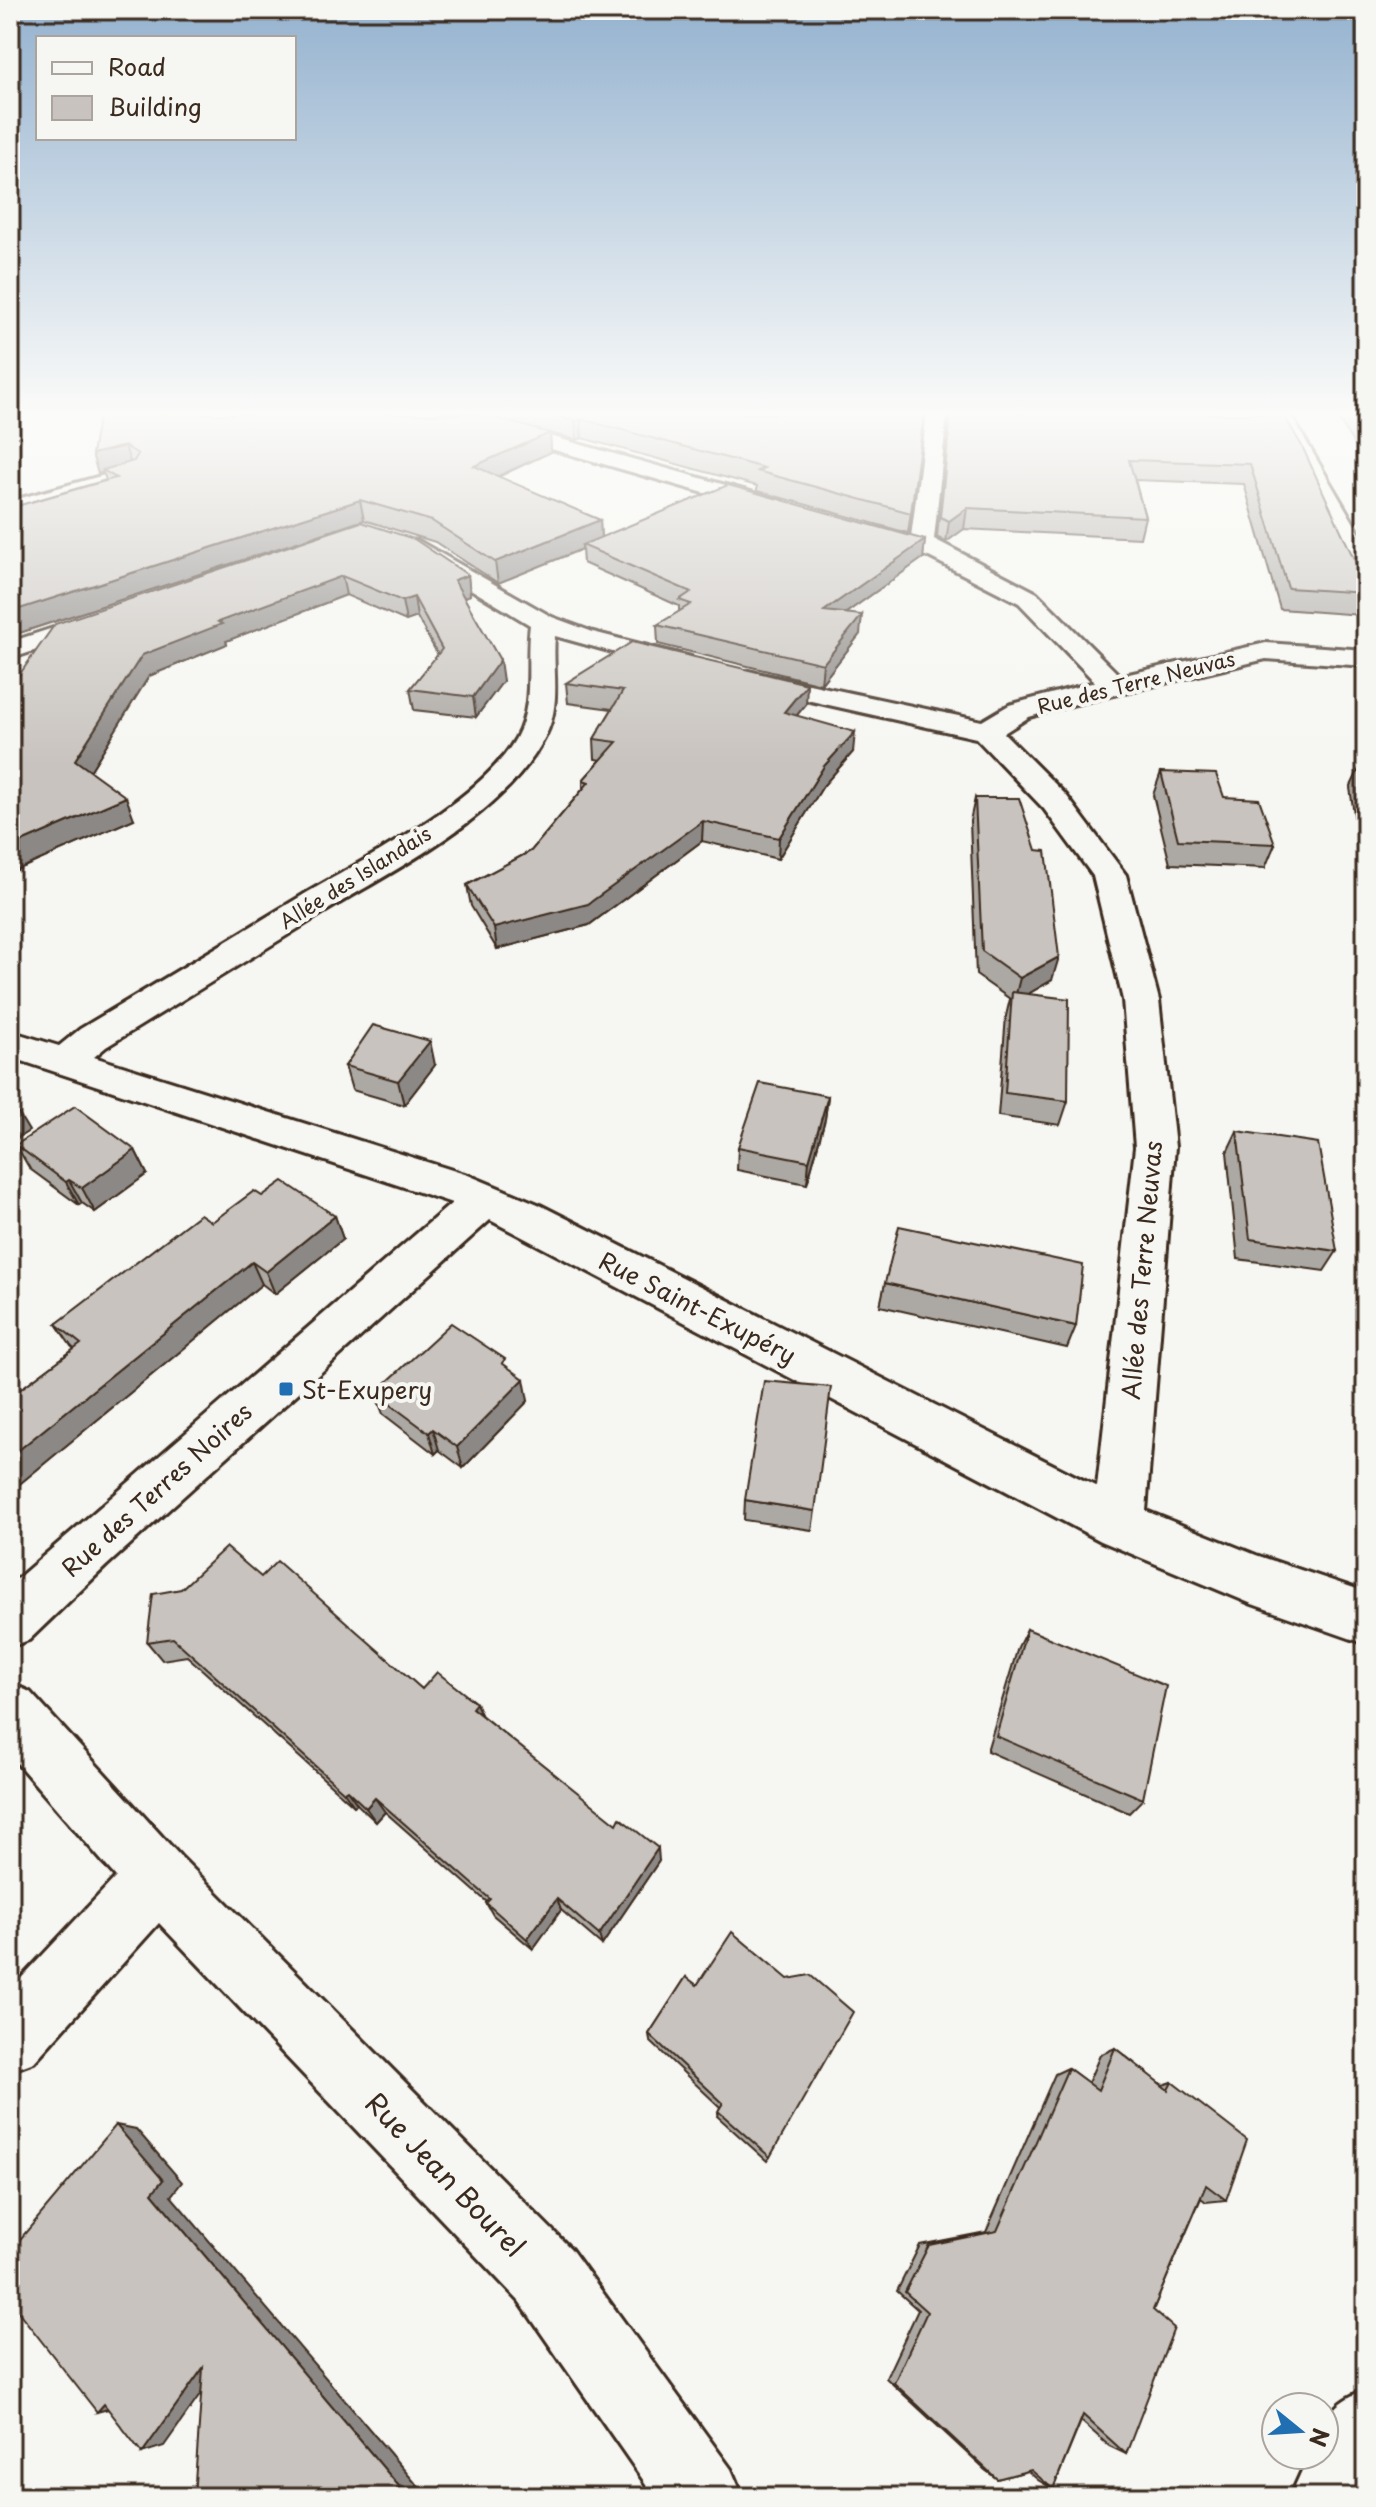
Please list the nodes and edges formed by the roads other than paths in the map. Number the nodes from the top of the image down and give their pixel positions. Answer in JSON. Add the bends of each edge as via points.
{"nodes":[{"id":1,"x":863,"y":531,"type":"edge"},
{"id":2,"x":923,"y":531,"type":"edge"},
{"id":3,"x":1347,"y":531,"type":"edge"},
{"id":4,"x":390,"y":538,"type":"edge"},
{"id":5,"x":937,"y":552,"type":"junction"},
{"id":6,"x":1366,"y":565,"type":"edge"},
{"id":7,"x":128,"y":611,"type":"edge"},
{"id":8,"x":543,"y":622,"type":"junction"},
{"id":9,"x":10,"y":651,"type":"edge"},
{"id":10,"x":1366,"y":658,"type":"edge"},
{"id":11,"x":699,"y":667,"type":"edge"},
{"id":12,"x":730,"y":674,"type":"edge"},
{"id":13,"x":1114,"y":686,"type":"junction"},
{"id":14,"x":986,"y":731,"type":"junction"},
{"id":15,"x":10,"y":1044,"type":"edge"},
{"id":16,"x":65,"y":1062,"type":"junction"},
{"id":17,"x":484,"y":1200,"type":"junction"},
{"id":18,"x":1119,"y":1524,"type":"junction"},
{"id":19,"x":1366,"y":1618,"type":"edge"},
{"id":20,"x":10,"y":1621,"type":"edge"},
{"id":21,"x":10,"y":1712,"type":"edge"},
{"id":22,"x":158,"y":1878,"type":"junction"},
{"id":23,"x":10,"y":2038,"type":"edge"},
{"id":24,"x":1366,"y":2428,"type":"edge"},
{"id":25,"x":703,"y":2497,"type":"edge"},
{"id":26,"x":1330,"y":2497,"type":"edge"}],
"edges":[{"from":1,"to":5,"type":"street"},
{"from":2,"to":5,"type":"street","via":[[922,541]]},
{"from":3,"to":6,"type":"street"},
{"from":4,"to":8,"type":"street","via":[[426,550]]},
{"from":5,"to":13,"type":"street","via":[[1028,598]]},
{"from":7,"to":9,"type":"street"},
{"from":8,"to":11,"type":"street","via":[[584,638]]},
{"from":8,"to":16,"type":"street","name":"Allée des Islandais","via":[[539,720],[514,762],[472,801],[427,835],[93,1038]]},
{"from":10,"to":13,"type":"street","name":"Rue des Terre Neuvas","via":[[1266,651]]},
{"from":12,"to":14,"type":"street"},
{"from":13,"to":14,"type":"street","name":"Rue des Terre Neuvas","via":[[1019,711]]},
{"from":14,"to":18,"type":"street","name":"Allée des Terre Neuvas","via":[[1055,802],[1109,875],[1141,1000],[1155,1147]]},
{"from":15,"to":16,"type":"street","name":"Rue Saint-Exupéry"},
{"from":16,"to":17,"type":"street","name":"Rue Saint-Exupéry"},
{"from":17,"to":18,"type":"street","name":"Rue Saint-Exupéry"},
{"from":17,"to":20,"type":"street","name":"Rue des Terres Noires"},
{"from":18,"to":19,"type":"street","name":"Rue Saint-Exupéry","via":[[1252,1579]]},
{"from":21,"to":22,"type":"street","name":"Rue Jean Bourel"},
{"from":22,"to":23,"type":"street"},
{"from":22,"to":25,"type":"street","name":"Rue Jean Bourel","via":[[545,2275]]},
{"from":24,"to":26,"type":"street"}]}
